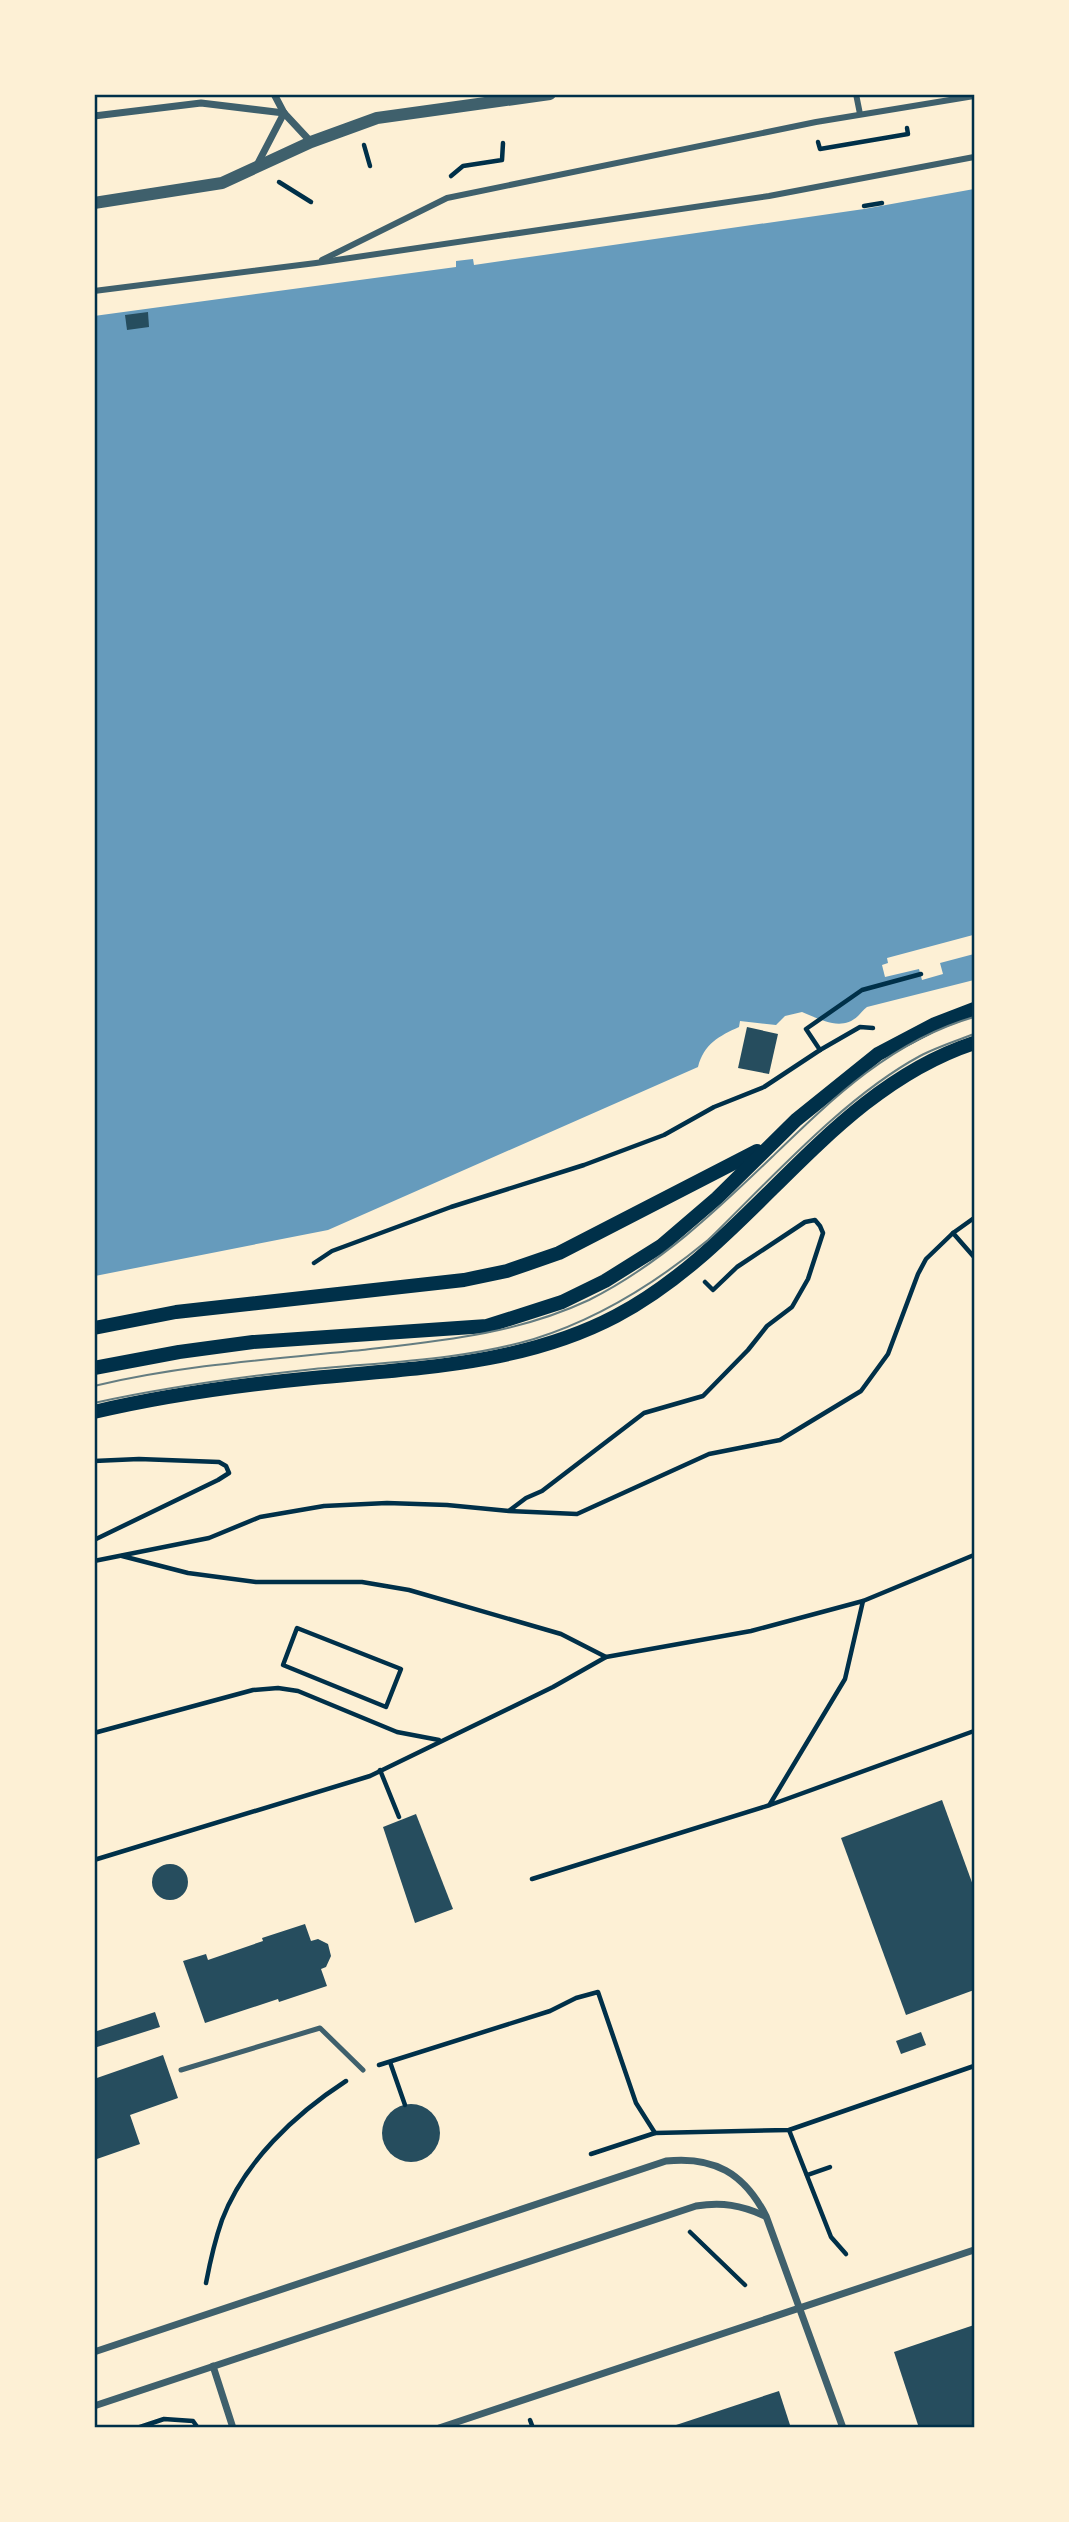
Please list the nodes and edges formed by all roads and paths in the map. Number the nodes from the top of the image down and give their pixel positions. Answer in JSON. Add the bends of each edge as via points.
{"nodes":[{"id":1,"x":274,"y":94,"type":"edge"},
{"id":2,"x":550,"y":94,"type":"edge"},
{"id":3,"x":856,"y":94,"type":"edge"},
{"id":4,"x":975,"y":96,"type":"edge"},
{"id":5,"x":284,"y":113,"type":"junction"},
{"id":6,"x":860,"y":114,"type":"junction"},
{"id":7,"x":94,"y":116,"type":"edge"},
{"id":8,"x":908,"y":134,"type":"dead end"},
{"id":9,"x":311,"y":142,"type":"junction"},
{"id":10,"x":503,"y":143,"type":"dead end"},
{"id":11,"x":820,"y":149,"type":"dead end"},
{"id":12,"x":975,"y":157,"type":"edge"},
{"id":13,"x":368,"y":158,"type":"dead end"},
{"id":14,"x":370,"y":166,"type":"dead end"},
{"id":15,"x":463,"y":166,"type":"dead end"},
{"id":16,"x":255,"y":168,"type":"junction"},
{"id":17,"x":311,"y":202,"type":"dead end"},
{"id":18,"x":94,"y":203,"type":"edge"},
{"id":19,"x":882,"y":203,"type":"dead end"},
{"id":20,"x":864,"y":206,"type":"dead end"},
{"id":21,"x":316,"y":263,"type":"junction"},
{"id":22,"x":94,"y":291,"type":"edge"},
{"id":23,"x":921,"y":974,"type":"dead end"},
{"id":24,"x":975,"y":1009,"type":"edge"},
{"id":25,"x":879,"y":1029,"type":"dead end"},
{"id":26,"x":975,"y":1043,"type":"edge"},
{"id":27,"x":820,"y":1050,"type":"junction"},
{"id":28,"x":768,"y":1146,"type":"junction"},
{"id":29,"x":975,"y":1218,"type":"edge"},
{"id":30,"x":953,"y":1233,"type":"junction"},
{"id":31,"x":975,"y":1257,"type":"edge"},
{"id":32,"x":314,"y":1263,"type":"dead end"},
{"id":33,"x":723,"y":1279,"type":"dead end"},
{"id":34,"x":94,"y":1328,"type":"edge"},
{"id":35,"x":94,"y":1368,"type":"edge"},
{"id":36,"x":94,"y":1412,"type":"edge"},
{"id":37,"x":94,"y":1461,"type":"edge"},
{"id":38,"x":509,"y":1511,"type":"junction"},
{"id":39,"x":94,"y":1540,"type":"edge"},
{"id":40,"x":975,"y":1555,"type":"edge"},
{"id":41,"x":121,"y":1556,"type":"junction"},
{"id":42,"x":94,"y":1561,"type":"edge"},
{"id":43,"x":863,"y":1601,"type":"junction"},
{"id":44,"x":606,"y":1657,"type":"junction"},
{"id":45,"x":282,"y":1665,"type":"joint"},
{"id":46,"x":975,"y":1731,"type":"edge"},
{"id":47,"x":94,"y":1733,"type":"edge"},
{"id":48,"x":439,"y":1741,"type":"junction"},
{"id":49,"x":380,"y":1770,"type":"junction"},
{"id":50,"x":770,"y":1805,"type":"junction"},
{"id":51,"x":399,"y":1817,"type":"dead end"},
{"id":52,"x":94,"y":1860,"type":"edge"},
{"id":53,"x":532,"y":1879,"type":"dead end"},
{"id":54,"x":390,"y":2062,"type":"junction"},
{"id":55,"x":975,"y":2066,"type":"edge"},
{"id":56,"x":181,"y":2070,"type":"dead end"},
{"id":57,"x":363,"y":2070,"type":"junction"},
{"id":58,"x":405,"y":2105,"type":"dead end"},
{"id":59,"x":789,"y":2130,"type":"junction"},
{"id":60,"x":655,"y":2133,"type":"junction"},
{"id":61,"x":592,"y":2154,"type":"dead end"},
{"id":62,"x":830,"y":2167,"type":"dead end"},
{"id":63,"x":807,"y":2175,"type":"junction"},
{"id":64,"x":766,"y":2216,"type":"junction"},
{"id":65,"x":690,"y":2232,"type":"dead end"},
{"id":66,"x":975,"y":2250,"type":"edge"},
{"id":67,"x":846,"y":2254,"type":"dead end"},
{"id":68,"x":206,"y":2283,"type":"dead end"},
{"id":69,"x":745,"y":2285,"type":"dead end"},
{"id":70,"x":799,"y":2307,"type":"junction"},
{"id":71,"x":94,"y":2352,"type":"edge"},
{"id":72,"x":213,"y":2366,"type":"junction"},
{"id":73,"x":94,"y":2406,"type":"edge"},
{"id":74,"x":530,"y":2420,"type":"dead end"},
{"id":75,"x":137,"y":2427,"type":"edge"},
{"id":76,"x":198,"y":2427,"type":"edge"},
{"id":77,"x":233,"y":2427,"type":"edge"},
{"id":78,"x":439,"y":2427,"type":"edge"},
{"id":79,"x":533,"y":2427,"type":"edge"},
{"id":80,"x":843,"y":2427,"type":"edge"}],
"edges":[{"from":1,"to":5,"type":"street"},
{"from":2,"to":9,"type":"street","via":[[377,118]]},
{"from":3,"to":6,"type":"street"},
{"from":4,"to":6,"type":"street"},
{"from":5,"to":7,"type":"street","via":[[201,103]]},
{"from":5,"to":9,"type":"street"},
{"from":5,"to":16,"type":"street"},
{"from":6,"to":21,"type":"street","via":[[447,198]]},
{"from":8,"to":11,"type":"path"},
{"from":9,"to":16,"type":"street"},
{"from":10,"to":15,"type":"path","via":[[502,160]]},
{"from":12,"to":21,"type":"street","via":[[769,196]]},
{"from":13,"to":14,"type":"path"},
{"from":16,"to":17,"type":"path"},
{"from":16,"to":18,"type":"street","via":[[222,183]]},
{"from":19,"to":20,"type":"path"},
{"from":21,"to":22,"type":"street"},
{"from":23,"to":27,"type":"path","via":[[862,990],[809,1026],[806,1029]]},
{"from":24,"to":28,"type":"main road","via":[[878,1054]]},
{"from":25,"to":27,"type":"path","via":[[860,1027]]},
{"from":26,"to":36,"type":"main road","via":[[928,1062],[876,1094],[689,1267],[616,1316],[579,1332],[481,1360],[242,1385]]},
{"from":27,"to":32,"type":"path","via":[[764,1087],[714,1107],[664,1135],[584,1166],[451,1207],[332,1251]]},
{"from":28,"to":34,"type":"main road","via":[[570,1248],[507,1271],[464,1280],[176,1312]]},
{"from":28,"to":35,"type":"main road","via":[[662,1246],[597,1285],[512,1320],[487,1326],[253,1342]]},
{"from":29,"to":30,"type":"path"},
{"from":30,"to":31,"type":"path"},
{"from":30,"to":38,"type":"path","via":[[926,1259],[888,1354],[861,1391],[780,1440],[709,1454],[577,1514]]},
{"from":33,"to":38,"type":"path","via":[[805,1222],[815,1220],[820,1226],[823,1233],[808,1279],[792,1307],[768,1326],[703,1396],[644,1413],[542,1492]]},
{"from":37,"to":39,"type":"path","via":[[219,1462],[229,1472]]},
{"from":38,"to":41,"type":"path","via":[[387,1503],[312,1508],[260,1517],[209,1538]]},
{"from":40,"to":43,"type":"path"},
{"from":41,"to":42,"type":"path"},
{"from":41,"to":44,"type":"path","via":[[188,1573],[256,1582],[362,1582],[409,1590],[561,1634]]},
{"from":43,"to":44,"type":"path","via":[[751,1632]]},
{"from":43,"to":50,"type":"path","via":[[845,1679]]},
{"from":44,"to":48,"type":"path"},
{"from":45,"to":45,"type":"path","via":[[386,1707],[401,1669],[297,1628]]},
{"from":46,"to":50,"type":"path"},
{"from":47,"to":48,"type":"path","via":[[253,1690],[278,1688],[298,1691],[397,1732]]},
{"from":48,"to":49,"type":"path"},
{"from":49,"to":51,"type":"path"},
{"from":49,"to":52,"type":"path"},
{"from":50,"to":53,"type":"path"},
{"from":54,"to":57,"type":"path"},
{"from":54,"to":58,"type":"path"},
{"from":54,"to":60,"type":"path","via":[[597,1992],[636,2103]]},
{"from":55,"to":59,"type":"path"},
{"from":56,"to":57,"type":"lane","via":[[320,2028]]},
{"from":57,"to":68,"type":"path","via":[[318,2100],[277,2137],[243,2179],[223,2219]]},
{"from":59,"to":60,"type":"path"},
{"from":59,"to":63,"type":"path"},
{"from":60,"to":61,"type":"path"},
{"from":62,"to":63,"type":"path"},
{"from":63,"to":67,"type":"path","via":[[831,2237]]},
{"from":64,"to":70,"type":"street"},
{"from":64,"to":71,"type":"street","via":[[747,2186],[727,2171],[701,2160],[666,2161]]},
{"from":64,"to":72,"type":"street","via":[[725,2203],[696,2206]]},
{"from":65,"to":69,"type":"path"},
{"from":66,"to":70,"type":"street"},
{"from":70,"to":78,"type":"street"},
{"from":70,"to":80,"type":"street"},
{"from":72,"to":73,"type":"street"},
{"from":72,"to":77,"type":"street"},
{"from":74,"to":79,"type":"path"},
{"from":75,"to":76,"type":"path","via":[[164,2419],[193,2421]]}]}
